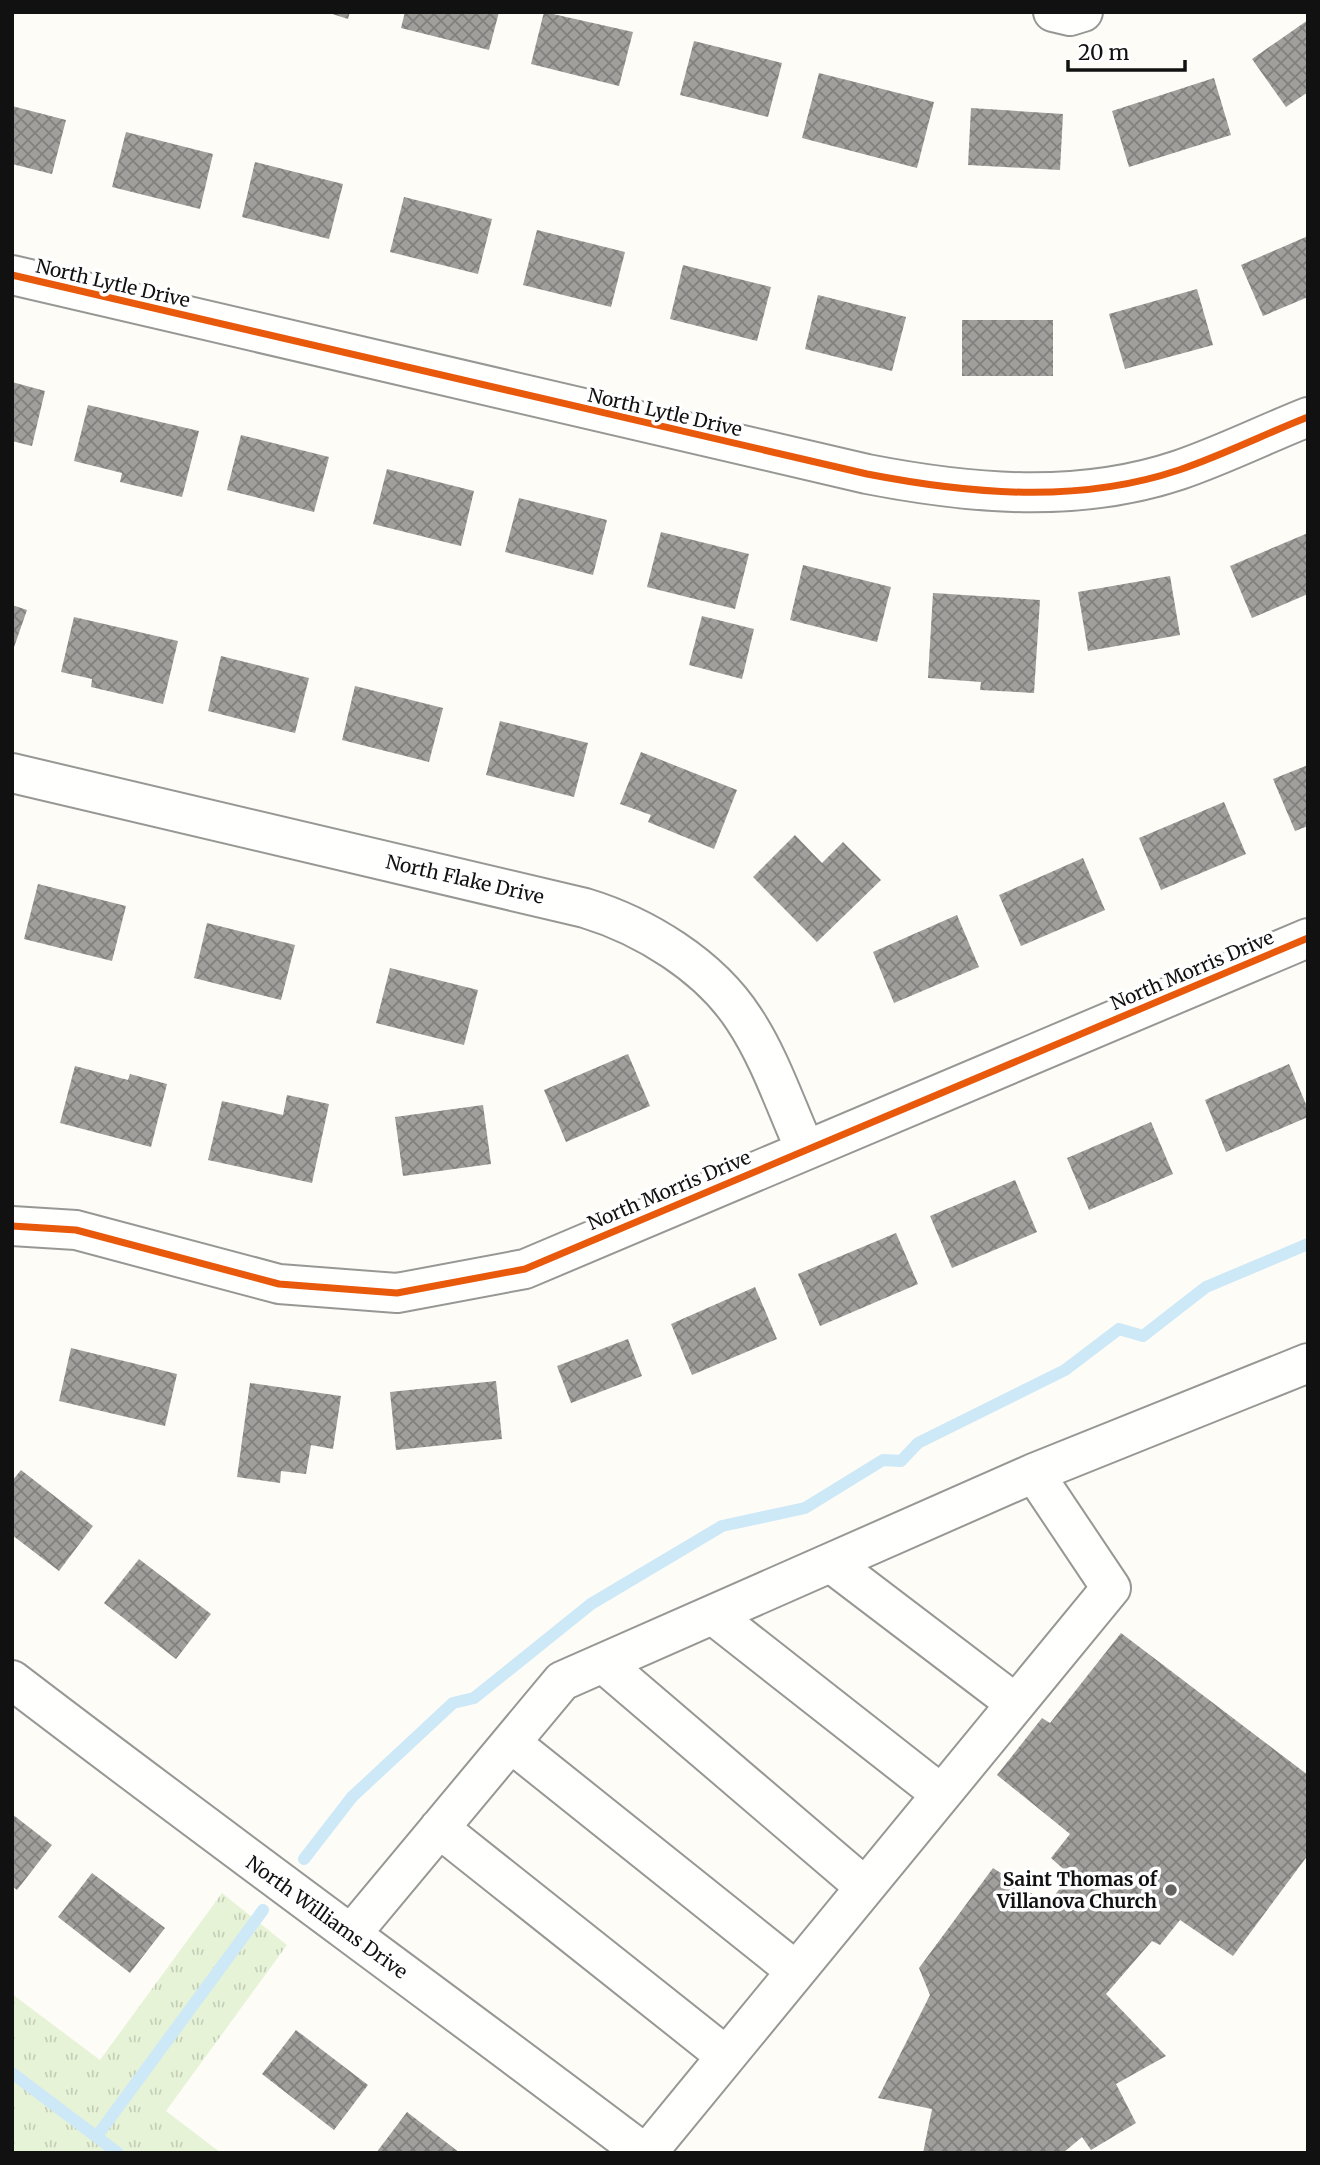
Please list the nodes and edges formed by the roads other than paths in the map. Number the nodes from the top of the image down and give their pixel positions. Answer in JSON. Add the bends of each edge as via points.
{"nodes":[{"id":1,"x":1053,"y":12,"type":"edge"},
{"id":2,"x":1083,"y":12,"type":"edge"},
{"id":3,"x":12,"y":275,"type":"edge"},
{"id":4,"x":1308,"y":417,"type":"edge"},
{"id":5,"x":12,"y":773,"type":"edge"},
{"id":6,"x":1308,"y":939,"type":"edge"},
{"id":7,"x":805,"y":1149,"type":"junction"},
{"id":8,"x":12,"y":1226,"type":"edge"},
{"id":9,"x":1308,"y":1363,"type":"edge"},
{"id":10,"x":1034,"y":1473,"type":"junction"},
{"id":11,"x":831,"y":1563,"type":"junction"},
{"id":12,"x":713,"y":1615,"type":"junction"},
{"id":13,"x":603,"y":1663,"type":"junction"},
{"id":14,"x":12,"y":1680,"type":"edge"},
{"id":15,"x":1015,"y":1703,"type":"junction"},
{"id":16,"x":511,"y":1743,"type":"junction"},
{"id":17,"x":941,"y":1794,"type":"junction"},
{"id":18,"x":439,"y":1828,"type":"junction"},
{"id":19,"x":865,"y":1886,"type":"junction"},
{"id":20,"x":352,"y":1933,"type":"junction"},
{"id":21,"x":796,"y":1971,"type":"junction"},
{"id":22,"x":726,"y":2056,"type":"junction"},
{"id":23,"x":645,"y":2153,"type":"edge"}],
"edges":[{"from":1,"to":2,"type":"street","via":[[1070,16]]},
{"from":3,"to":4,"type":"street","name":"North Lytle Drive","via":[[854,471],[976,492],[1099,487],[1178,470]]},
{"from":5,"to":7,"type":"street","name":"North Flake Drive","via":[[585,908],[647,932],[677,952],[744,1018]]},
{"from":6,"to":7,"type":"street","name":"North Morris Drive"},
{"from":7,"to":8,"type":"street","name":"North Morris Drive","via":[[525,1269],[397,1293],[279,1284],[76,1230]]},
{"from":9,"to":10,"type":"street"},
{"from":10,"to":11,"type":"street"},
{"from":10,"to":15,"type":"street","via":[[1111,1587]]},
{"from":11,"to":12,"type":"street"},
{"from":11,"to":15,"type":"street"},
{"from":12,"to":13,"type":"street"},
{"from":12,"to":17,"type":"street"},
{"from":13,"to":16,"type":"street","via":[[562,1681]]},
{"from":13,"to":19,"type":"street"},
{"from":14,"to":20,"type":"street","name":"North Williams Drive"},
{"from":15,"to":17,"type":"street"},
{"from":16,"to":18,"type":"street"},
{"from":16,"to":21,"type":"street"},
{"from":17,"to":19,"type":"street"},
{"from":18,"to":20,"type":"street"},
{"from":18,"to":22,"type":"street"},
{"from":19,"to":21,"type":"street"},
{"from":20,"to":23,"type":"street","name":"North Williams Drive"},
{"from":21,"to":22,"type":"street"},
{"from":22,"to":23,"type":"street"}]}
